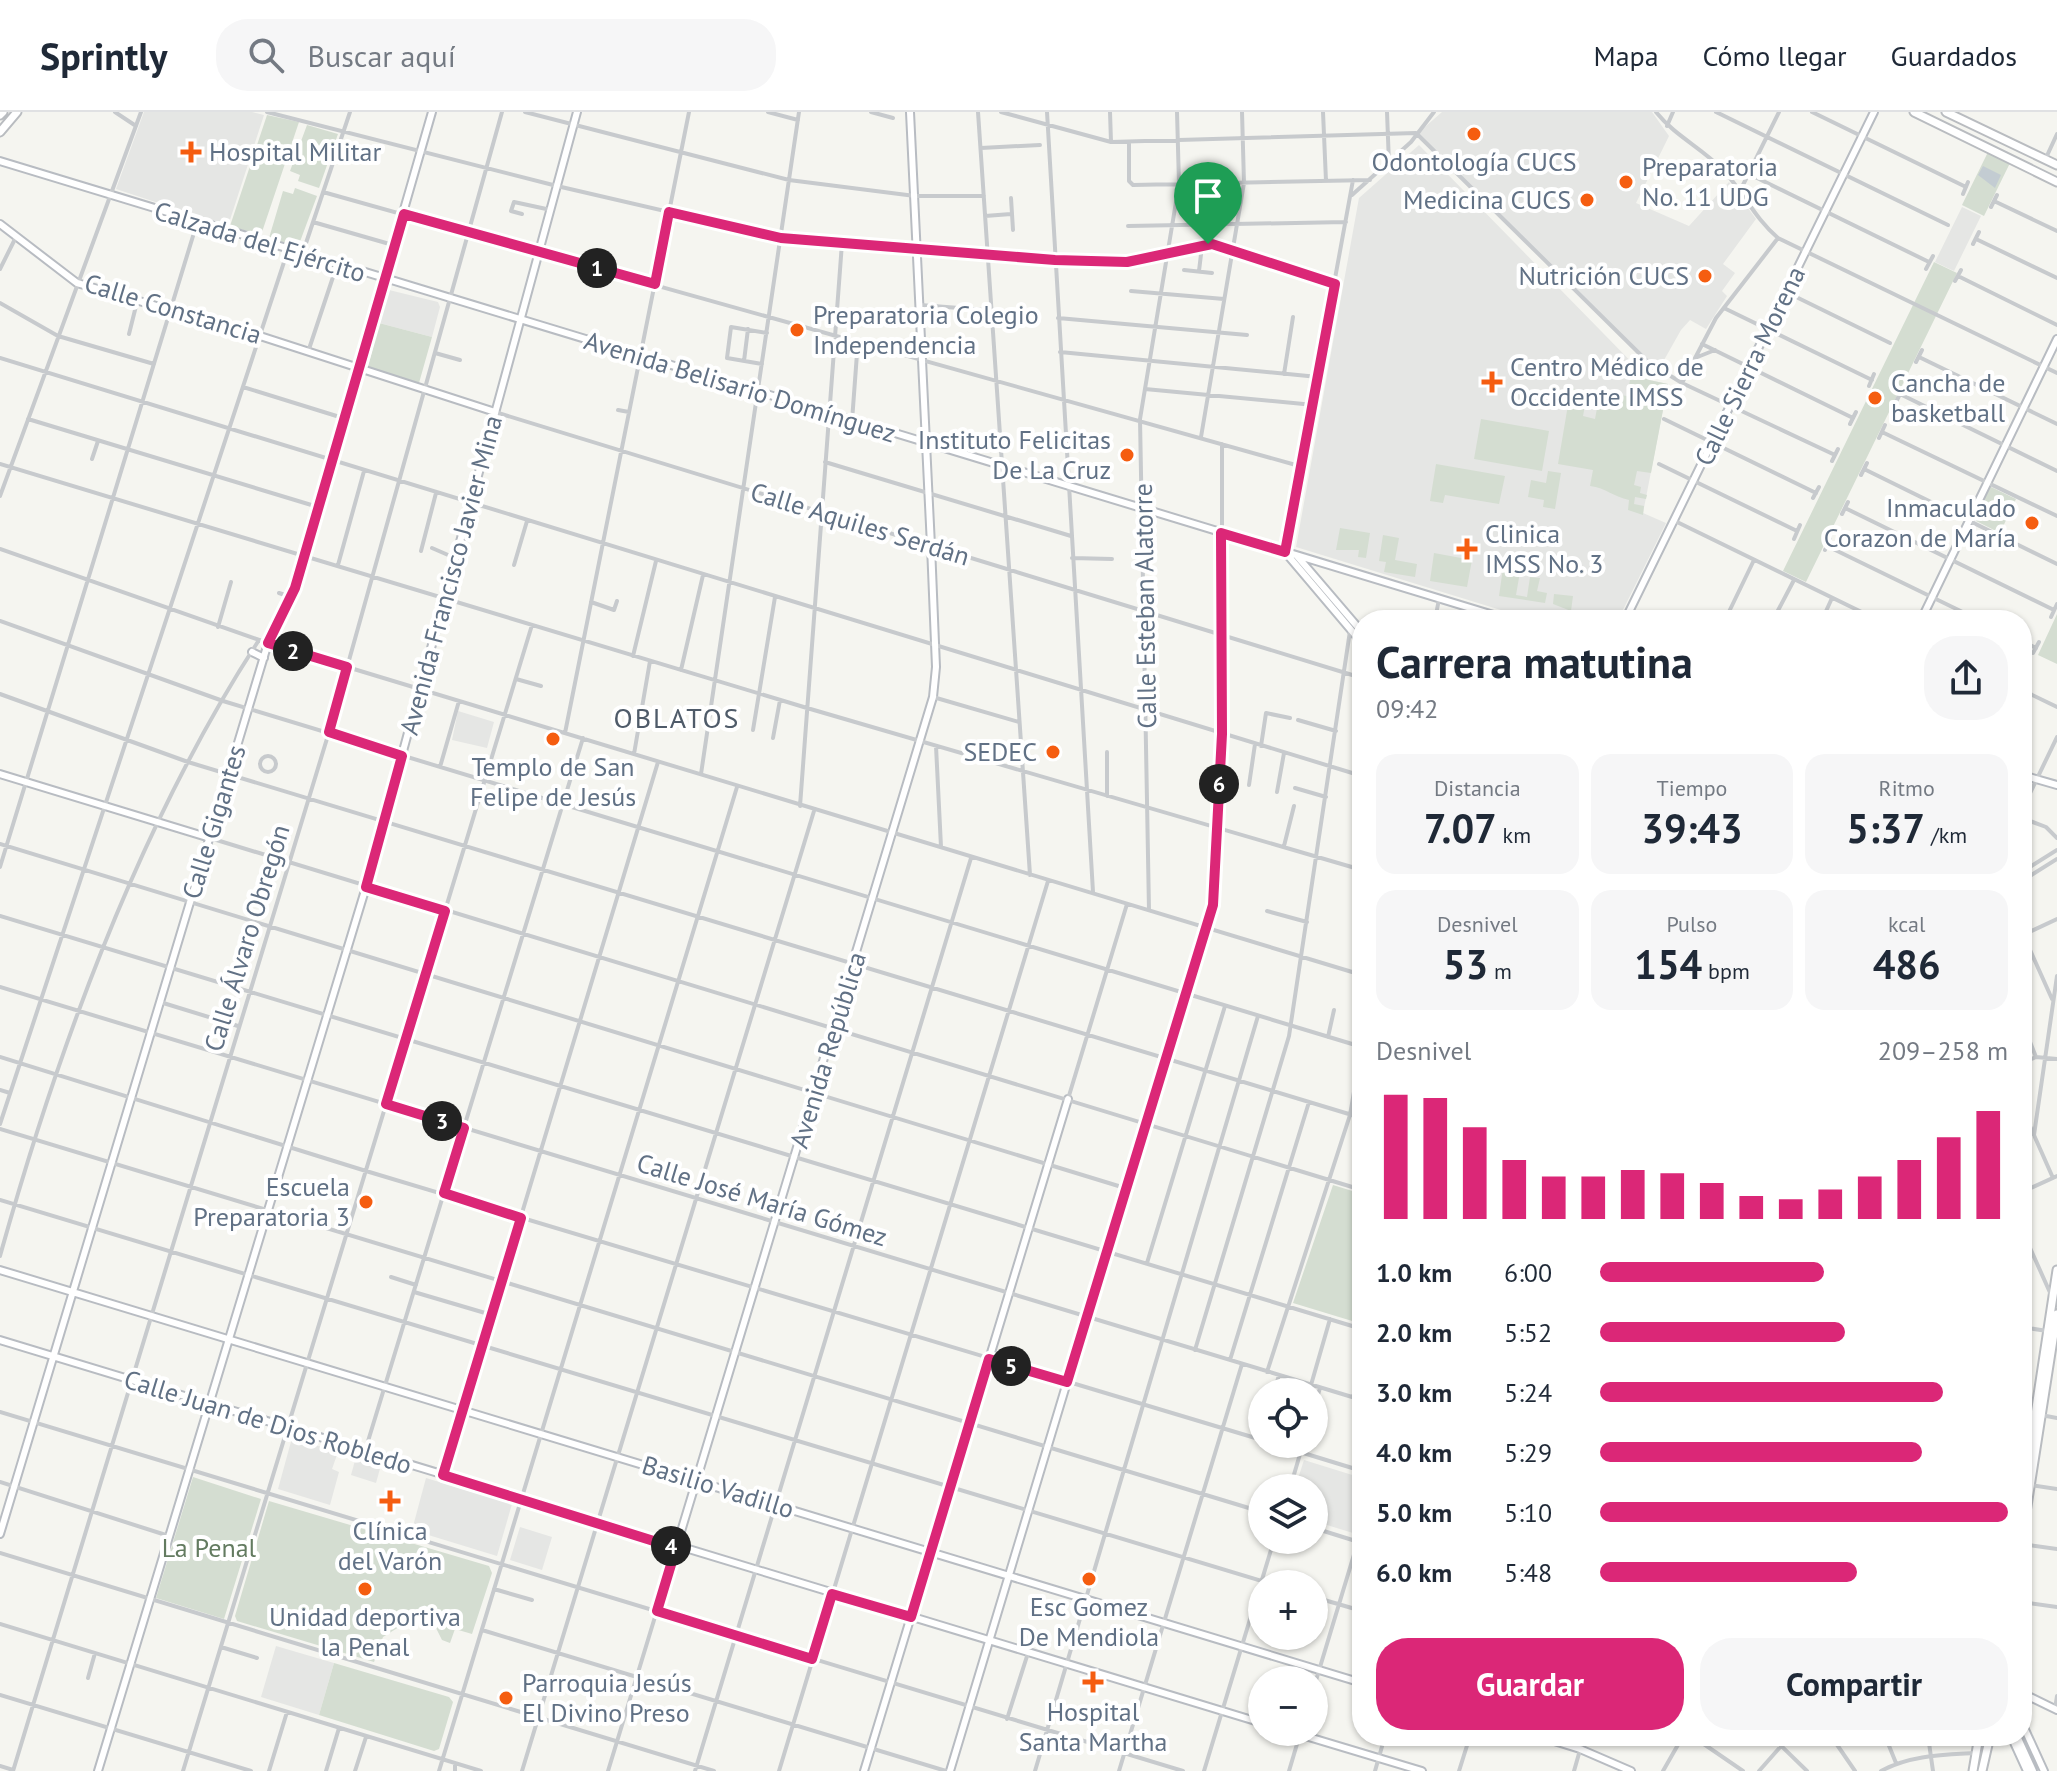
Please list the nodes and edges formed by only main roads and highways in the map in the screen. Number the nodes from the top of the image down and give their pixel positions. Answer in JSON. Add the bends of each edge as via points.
{"nodes":[{"id":1,"x":17,"y":112,"type":"edge"},
{"id":2,"x":1914,"y":112,"type":"edge"},
{"id":3,"x":1946,"y":112,"type":"edge"},
{"id":4,"x":0,"y":132,"type":"edge"},
{"id":5,"x":2057,"y":165,"type":"edge"},
{"id":6,"x":2057,"y":182,"type":"edge"},
{"id":7,"x":2057,"y":1270,"type":"edge"},
{"id":8,"x":2057,"y":1314,"type":"edge"},
{"id":9,"x":2049,"y":1369,"type":"edge"},
{"id":10,"x":2032,"y":1441,"type":"edge"},
{"id":11,"x":2032,"y":1461,"type":"edge"},
{"id":12,"x":1977,"y":1746,"type":"edge"},
{"id":13,"x":1988,"y":1746,"type":"edge"},
{"id":14,"x":1973,"y":1771,"type":"edge"},
{"id":15,"x":1982,"y":1771,"type":"edge"}],
"edges":[{"from":1,"to":4,"type":"main road"},
{"from":2,"to":6,"type":"main road"},
{"from":3,"to":5,"type":"main road"},
{"from":7,"to":9,"type":"main road","via":[[2048,1331]]},
{"from":8,"to":9,"type":"main road"},
{"from":9,"to":10,"type":"main road"},
{"from":9,"to":11,"type":"main road"},
{"from":12,"to":14,"type":"main road"},
{"from":13,"to":15,"type":"main road"}]}
